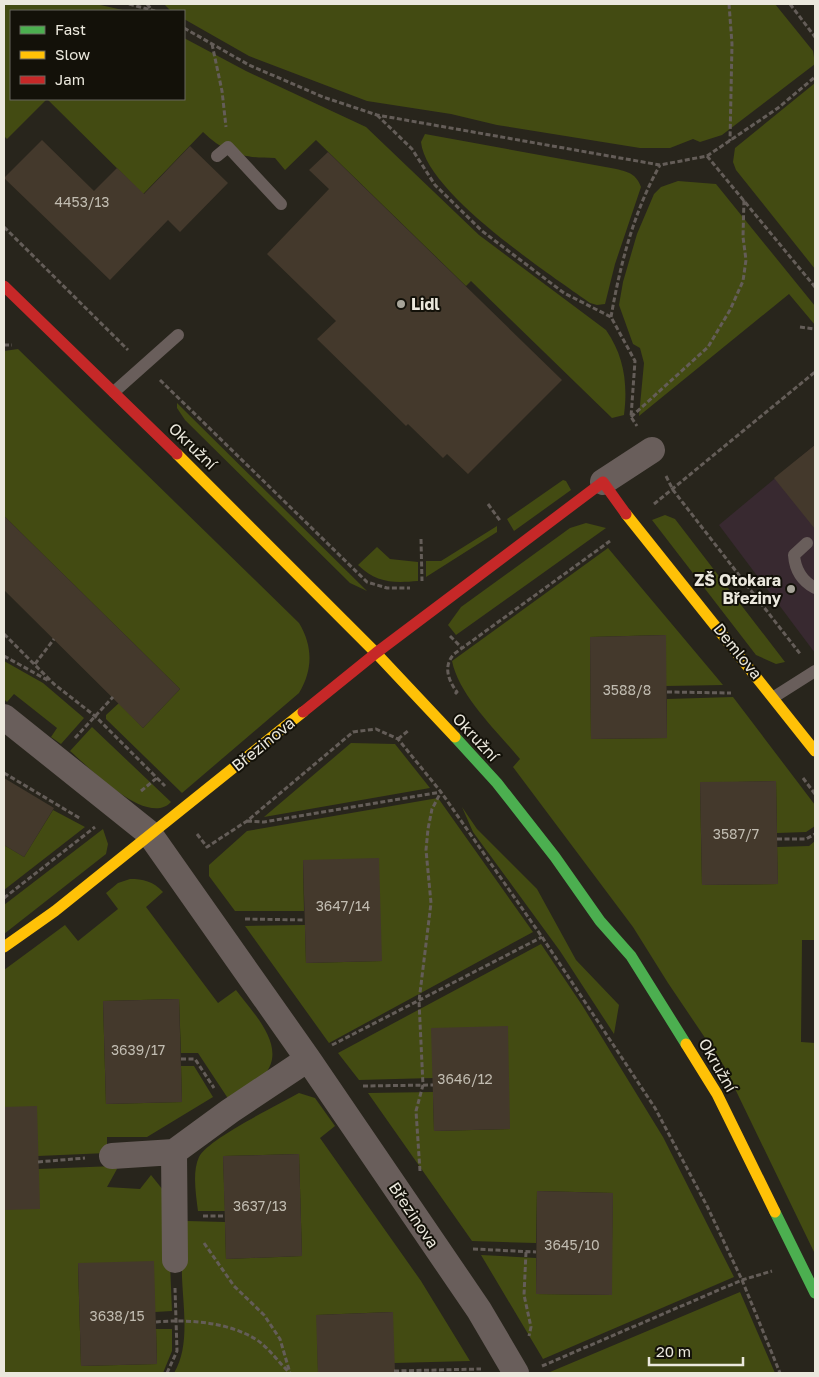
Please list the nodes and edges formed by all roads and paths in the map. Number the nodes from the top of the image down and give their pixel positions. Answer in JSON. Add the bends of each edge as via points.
{"nodes":[{"id":1,"x":129,"y":4,"type":"edge"},
{"id":2,"x":730,"y":4,"type":"edge"},
{"id":3,"x":790,"y":4,"type":"edge"},
{"id":4,"x":150,"y":10,"type":"edge"},
{"id":5,"x":185,"y":29,"type":"edge"},
{"id":6,"x":815,"y":37,"type":"edge"},
{"id":7,"x":212,"y":44,"type":"junction"},
{"id":8,"x":815,"y":77,"type":"edge"},
{"id":9,"x":377,"y":115,"type":"junction"},
{"id":10,"x":730,"y":141,"type":"junction"},
{"id":11,"x":228,"y":147,"type":"junction"},
{"id":12,"x":217,"y":156,"type":"dead end"},
{"id":13,"x":707,"y":156,"type":"junction"},
{"id":14,"x":660,"y":165,"type":"junction"},
{"id":15,"x":744,"y":199,"type":"junction"},
{"id":16,"x":281,"y":204,"type":"dead end"},
{"id":17,"x":4,"y":226,"type":"edge"},
{"id":18,"x":4,"y":286,"type":"edge"},
{"id":19,"x":815,"y":287,"type":"edge"},
{"id":20,"x":611,"y":317,"type":"junction"},
{"id":21,"x":800,"y":327,"type":"dead end"},
{"id":22,"x":815,"y":329,"type":"edge"},
{"id":23,"x":178,"y":336,"type":"dead end"},
{"id":24,"x":4,"y":345,"type":"edge"},
{"id":25,"x":12,"y":345,"type":"dead end"},
{"id":26,"x":146,"y":366,"type":"junction"},
{"id":27,"x":815,"y":372,"type":"edge"},
{"id":28,"x":114,"y":392,"type":"junction"},
{"id":29,"x":652,"y":450,"type":"dead end"},
{"id":30,"x":603,"y":482,"type":"junction"},
{"id":31,"x":421,"y":538,"type":"dead end"},
{"id":32,"x":807,"y":543,"type":"dead end"},
{"id":33,"x":616,"y":548,"type":"dead end"},
{"id":34,"x":422,"y":570,"type":"dead end"},
{"id":35,"x":815,"y":588,"type":"edge"},
{"id":36,"x":408,"y":589,"type":"dead end"},
{"id":37,"x":4,"y":634,"type":"edge"},
{"id":38,"x":54,"y":639,"type":"dead end"},
{"id":39,"x":376,"y":653,"type":"junction"},
{"id":40,"x":4,"y":656,"type":"edge"},
{"id":41,"x":34,"y":664,"type":"junction"},
{"id":42,"x":815,"y":671,"type":"edge"},
{"id":43,"x":54,"y":684,"type":"junction"},
{"id":44,"x":728,"y":685,"type":"dead end"},
{"id":45,"x":457,"y":692,"type":"dead end"},
{"id":46,"x":667,"y":692,"type":"dead end"},
{"id":47,"x":774,"y":696,"type":"junction"},
{"id":48,"x":113,"y":697,"type":"dead end"},
{"id":49,"x":95,"y":716,"type":"junction"},
{"id":50,"x":4,"y":717,"type":"edge"},
{"id":51,"x":815,"y":751,"type":"edge"},
{"id":52,"x":56,"y":759,"type":"junction"},
{"id":53,"x":797,"y":770,"type":"dead end"},
{"id":54,"x":4,"y":773,"type":"edge"},
{"id":55,"x":158,"y":777,"type":"dead end"},
{"id":56,"x":441,"y":792,"type":"junction"},
{"id":57,"x":815,"y":794,"type":"edge"},
{"id":58,"x":184,"y":808,"type":"junction"},
{"id":59,"x":248,"y":821,"type":"junction"},
{"id":60,"x":150,"y":833,"type":"junction"},
{"id":61,"x":815,"y":834,"type":"edge"},
{"id":62,"x":777,"y":839,"type":"dead end"},
{"id":63,"x":4,"y":898,"type":"edge"},
{"id":64,"x":243,"y":919,"type":"dead end"},
{"id":65,"x":305,"y":920,"type":"dead end"},
{"id":66,"x":542,"y":937,"type":"junction"},
{"id":67,"x":4,"y":947,"type":"edge"},
{"id":68,"x":419,"y":1001,"type":"junction"},
{"id":69,"x":180,"y":1059,"type":"dead end"},
{"id":70,"x":308,"y":1059,"type":"junction"},
{"id":71,"x":423,"y":1084,"type":"junction"},
{"id":72,"x":433,"y":1084,"type":"dead end"},
{"id":73,"x":355,"y":1086,"type":"dead end"},
{"id":74,"x":230,"y":1111,"type":"junction"},
{"id":75,"x":174,"y":1152,"type":"junction"},
{"id":76,"x":112,"y":1156,"type":"joint"},
{"id":77,"x":38,"y":1162,"type":"dead end"},
{"id":78,"x":421,"y":1178,"type":"dead end"},
{"id":79,"x":175,"y":1216,"type":"junction"},
{"id":80,"x":467,"y":1249,"type":"dead end"},
{"id":81,"x":526,"y":1252,"type":"junction"},
{"id":82,"x":536,"y":1252,"type":"dead end"},
{"id":83,"x":175,"y":1260,"type":"dead end"},
{"id":84,"x":772,"y":1270,"type":"dead end"},
{"id":85,"x":742,"y":1280,"type":"junction"},
{"id":86,"x":815,"y":1294,"type":"edge"},
{"id":87,"x":176,"y":1320,"type":"junction"},
{"id":88,"x":156,"y":1322,"type":"dead end"},
{"id":89,"x":528,"y":1342,"type":"dead end"},
{"id":90,"x":394,"y":1371,"type":"dead end"},
{"id":91,"x":514,"y":1371,"type":"edge"},
{"id":92,"x":167,"y":1373,"type":"edge"},
{"id":93,"x":290,"y":1373,"type":"edge"},
{"id":94,"x":780,"y":1373,"type":"edge"}],
"edges":[{"from":1,"to":4,"type":"path"},
{"from":2,"to":10,"type":"path"},
{"from":3,"to":6,"type":"path"},
{"from":5,"to":7,"type":"path"},
{"from":7,"to":9,"type":"path","via":[[249,65],[322,97]]},
{"from":7,"to":11,"type":"path","via":[[222,92]]},
{"from":8,"to":10,"type":"path","via":[[778,108]]},
{"from":9,"to":14,"type":"path"},
{"from":9,"to":20,"type":"path","via":[[412,149],[435,185],[482,231],[564,294]]},
{"from":10,"to":13,"type":"path"},
{"from":11,"to":12,"type":"lane"},
{"from":11,"to":16,"type":"lane"},
{"from":13,"to":14,"type":"path"},
{"from":13,"to":15,"type":"path"},
{"from":14,"to":20,"type":"path","via":[[645,194],[619,272]]},
{"from":15,"to":19,"type":"path"},
{"from":15,"to":20,"type":"path","via":[[746,260],[743,281],[730,310],[708,347],[631,417],[635,361]]},
{"from":17,"to":26,"type":"path"},
{"from":18,"to":28,"type":"street","name":"Okružní"},
{"from":21,"to":22,"type":"path"},
{"from":23,"to":26,"type":"lane"},
{"from":24,"to":25,"type":"path"},
{"from":26,"to":28,"type":"lane"},
{"from":26,"to":36,"type":"path","via":[[367,582],[387,588]]},
{"from":27,"to":42,"type":"path","via":[[673,490]]},
{"from":28,"to":39,"type":"street","name":"Okružní"},
{"from":29,"to":30,"type":"street"},
{"from":30,"to":39,"type":"street"},
{"from":30,"to":47,"type":"street","name":"Demlova"},
{"from":31,"to":34,"type":"path"},
{"from":32,"to":35,"type":"lane","via":[[794,555],[795,564],[805,582]]},
{"from":33,"to":45,"type":"path","via":[[609,540],[461,647],[449,659],[447,670],[448,679]]},
{"from":37,"to":41,"type":"path"},
{"from":38,"to":41,"type":"path"},
{"from":39,"to":58,"type":"street","name":"Březinova"},
{"from":39,"to":86,"type":"street","name":"Okružní","via":[[497,783],[556,857],[600,921],[631,956],[717,1094]]},
{"from":40,"to":43,"type":"path"},
{"from":41,"to":43,"type":"path"},
{"from":42,"to":47,"type":"lane"},
{"from":43,"to":49,"type":"path"},
{"from":44,"to":46,"type":"path","via":[[734,693]]},
{"from":47,"to":51,"type":"street","name":"Demlova"},
{"from":48,"to":49,"type":"path"},
{"from":49,"to":52,"type":"path"},
{"from":49,"to":55,"type":"path"},
{"from":50,"to":52,"type":"street","name":"Březinova"},
{"from":52,"to":60,"type":"street","name":"Březinova"},
{"from":53,"to":57,"type":"path"},
{"from":54,"to":63,"type":"path","via":[[95,827]]},
{"from":56,"to":59,"type":"path","via":[[264,822]]},
{"from":56,"to":59,"type":"path","via":[[398,739],[376,729],[353,732]]},
{"from":56,"to":66,"type":"path"},
{"from":56,"to":68,"type":"path","via":[[432,809],[428,829],[426,863],[431,903]]},
{"from":58,"to":59,"type":"path","via":[[192,827],[207,847]]},
{"from":58,"to":60,"type":"street","name":"Březinova"},
{"from":60,"to":67,"type":"street","name":"Březinova","via":[[55,911]]},
{"from":60,"to":70,"type":"street","name":"Březinova"},
{"from":61,"to":62,"type":"path","via":[[806,840]]},
{"from":64,"to":65,"type":"path"},
{"from":66,"to":68,"type":"path"},
{"from":66,"to":85,"type":"path","via":[[654,1108],[707,1206]]},
{"from":68,"to":70,"type":"path"},
{"from":68,"to":71,"type":"path"},
{"from":69,"to":74,"type":"path","via":[[195,1059]]},
{"from":70,"to":74,"type":"street"},
{"from":70,"to":91,"type":"street","name":"Březinova","via":[[479,1310]]},
{"from":71,"to":72,"type":"path"},
{"from":71,"to":73,"type":"path"},
{"from":71,"to":78,"type":"path","via":[[416,1111]]},
{"from":74,"to":75,"type":"street"},
{"from":75,"to":76,"type":"street"},
{"from":75,"to":79,"type":"street"},
{"from":76,"to":77,"type":"path"},
{"from":79,"to":83,"type":"street"},
{"from":79,"to":93,"type":"path","via":[[206,1245],[234,1286],[264,1315],[280,1339]]},
{"from":80,"to":81,"type":"path"},
{"from":81,"to":82,"type":"path"},
{"from":81,"to":89,"type":"path","via":[[524,1295],[531,1327]]},
{"from":84,"to":85,"type":"path"},
{"from":85,"to":91,"type":"path","via":[[541,1367]]},
{"from":85,"to":94,"type":"path"},
{"from":87,"to":88,"type":"path"},
{"from":87,"to":92,"type":"path","via":[[176,1351]]},
{"from":87,"to":93,"type":"path","via":[[241,1331],[259,1342]]},
{"from":90,"to":91,"type":"path"}]}
